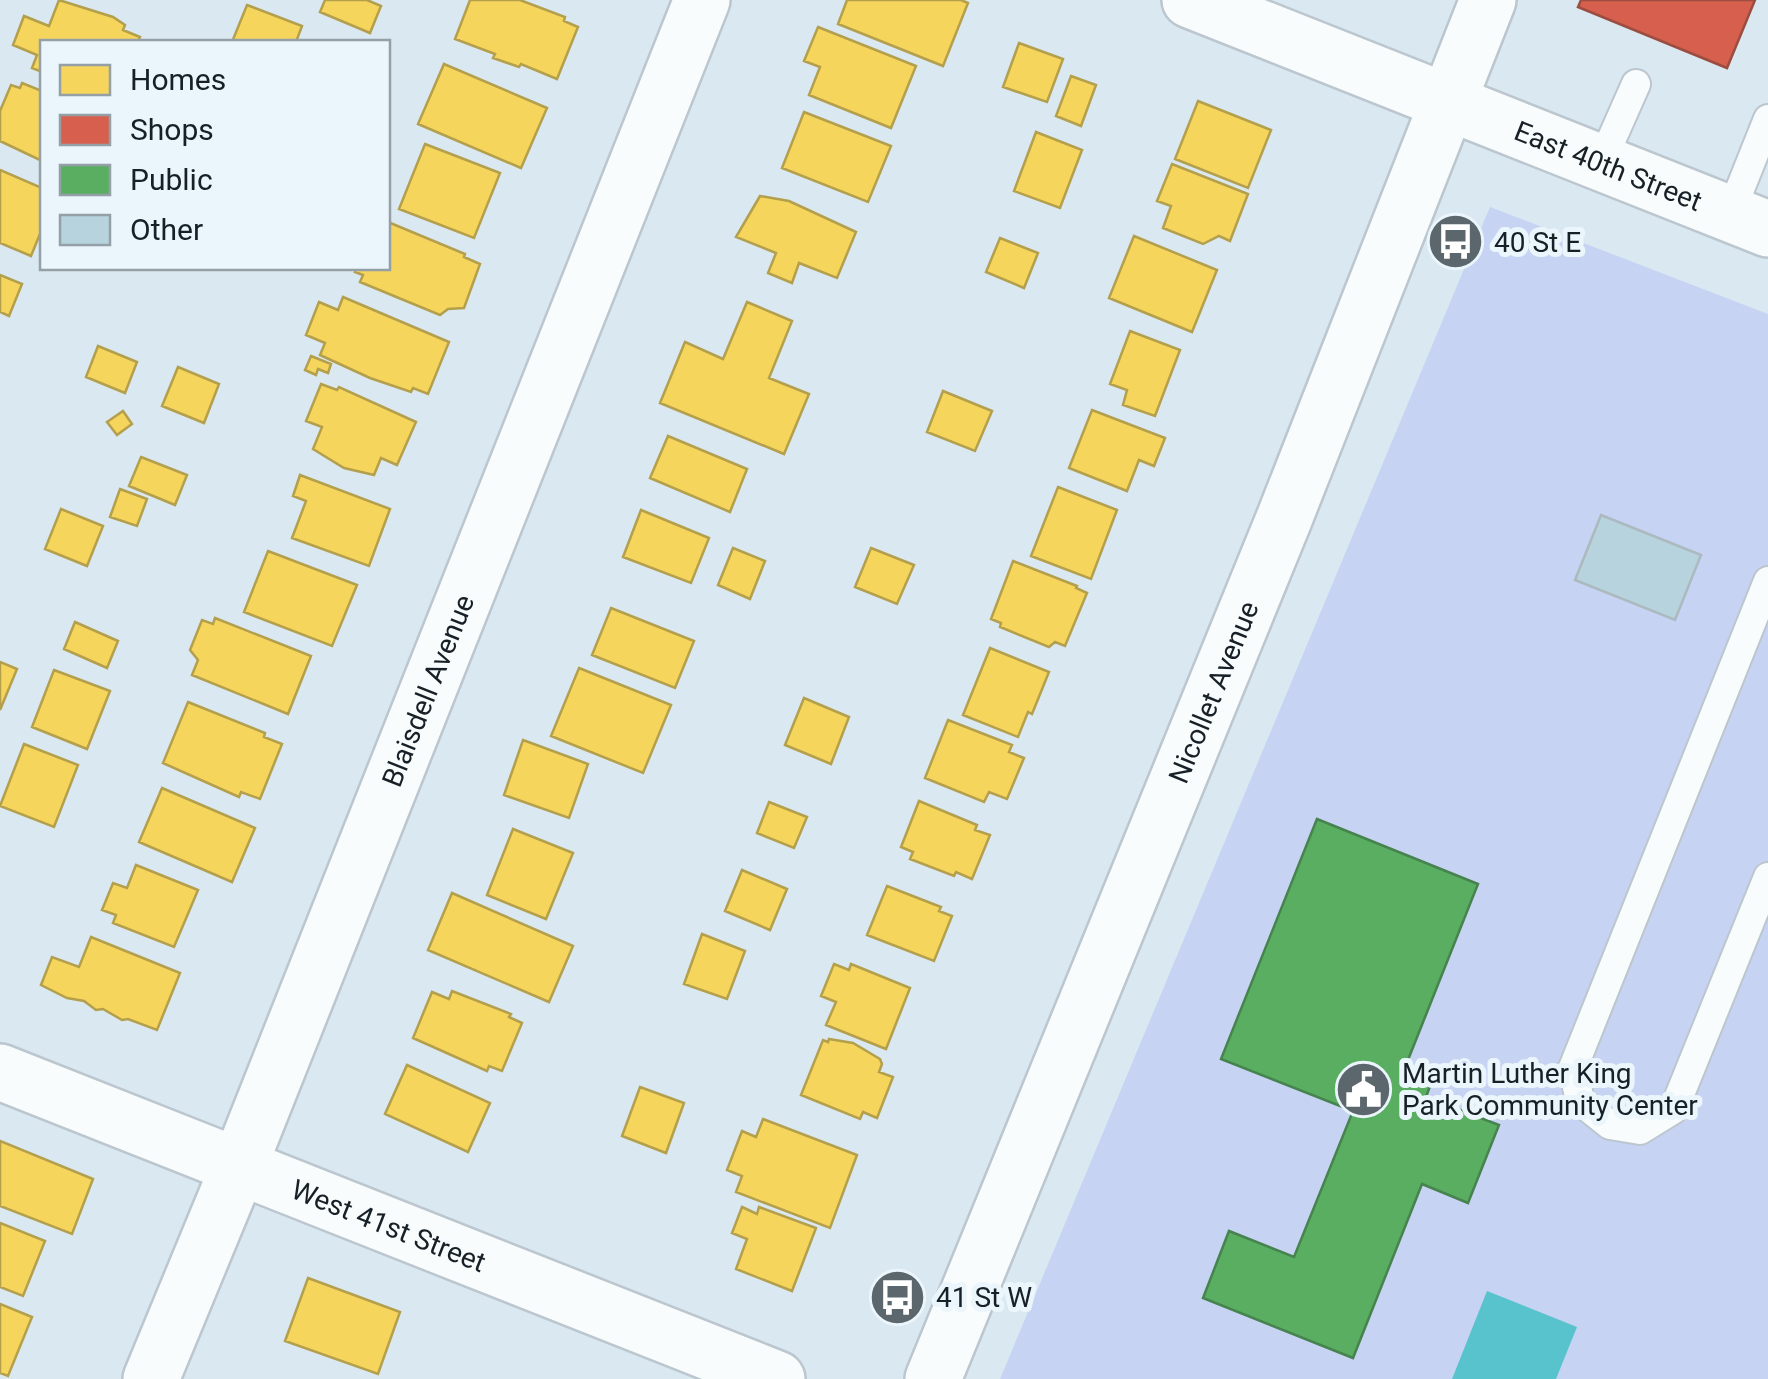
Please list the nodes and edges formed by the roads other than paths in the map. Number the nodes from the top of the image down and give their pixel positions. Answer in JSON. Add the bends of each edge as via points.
{"nodes":[{"id":1,"x":702,"y":0,"type":"edge"},
{"id":2,"x":1190,"y":0,"type":"edge"},
{"id":3,"x":1488,"y":0,"type":"edge"},
{"id":4,"x":1636,"y":84,"type":"dead end"},
{"id":5,"x":1448,"y":104,"type":"junction"},
{"id":6,"x":1768,"y":119,"type":"edge"},
{"id":7,"x":1601,"y":164,"type":"junction"},
{"id":8,"x":1749,"y":221,"type":"edge"},
{"id":9,"x":1768,"y":580,"type":"edge"},
{"id":10,"x":1768,"y":877,"type":"edge"},
{"id":11,"x":0,"y":1072,"type":"edge"},
{"id":12,"x":239,"y":1166,"type":"junction"},
{"id":13,"x":151,"y":1379,"type":"edge"},
{"id":14,"x":778,"y":1379,"type":"edge"},
{"id":15,"x":933,"y":1379,"type":"edge"}],
"edges":[{"from":1,"to":12,"type":"street","name":"Blaisdell Avenue"},
{"from":2,"to":5,"type":"street","name":"East 40th Street"},
{"from":3,"to":5,"type":"street","name":"Nicollet Avenue"},
{"from":4,"to":7,"type":"lane"},
{"from":5,"to":7,"type":"street","name":"East 40th Street"},
{"from":5,"to":15,"type":"street","name":"Nicollet Avenue"},
{"from":6,"to":8,"type":"lane"},
{"from":7,"to":8,"type":"street","name":"East 40th Street"},
{"from":9,"to":10,"type":"lane","via":[[1573,1068],[1580,1101],[1610,1125],[1640,1130],[1674,1109]]},
{"from":11,"to":12,"type":"street","name":"West 41st Street"},
{"from":12,"to":13,"type":"street","name":"Blaisdell Avenue"},
{"from":12,"to":14,"type":"street","name":"West 41st Street"}]}
